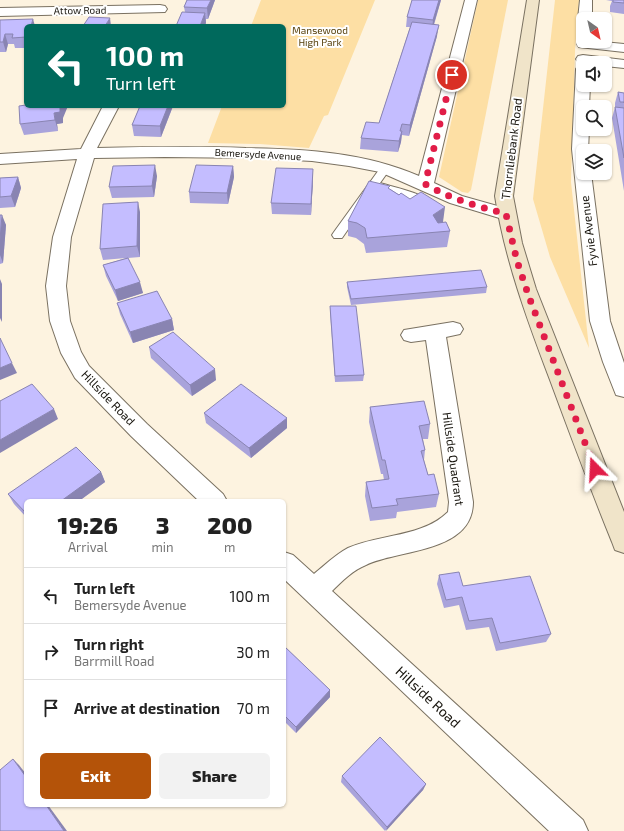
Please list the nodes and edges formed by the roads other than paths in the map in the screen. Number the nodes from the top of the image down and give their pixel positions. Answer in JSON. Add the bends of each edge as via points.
{"nodes":[{"id":1,"x":471,"y":0,"type":"edge"},
{"id":2,"x":533,"y":0,"type":"edge"},
{"id":3,"x":586,"y":0,"type":"edge"},
{"id":4,"x":160,"y":10,"type":"edge"},
{"id":5,"x":0,"y":12,"type":"edge"},
{"id":6,"x":585,"y":12,"type":"edge"},
{"id":7,"x":612,"y":46,"type":"edge"},
{"id":8,"x":624,"y":48,"type":"edge"},
{"id":9,"x":612,"y":64,"type":"edge"},
{"id":10,"x":624,"y":64,"type":"edge"},
{"id":11,"x":582,"y":92,"type":"edge"},
{"id":12,"x":110,"y":108,"type":"edge"},
{"id":13,"x":87,"y":153,"type":"junction"},
{"id":14,"x":0,"y":160,"type":"edge"},
{"id":15,"x":385,"y":169,"type":"junction"},
{"id":16,"x":373,"y":184,"type":"junction"},
{"id":17,"x":425,"y":184,"type":"junction"},
{"id":18,"x":426,"y":204,"type":"edge"},
{"id":19,"x":506,"y":214,"type":"junction"},
{"id":20,"x":338,"y":235,"type":"dead end"},
{"id":21,"x":411,"y":335,"type":"dead end"},
{"id":22,"x":624,"y":389,"type":"edge"},
{"id":23,"x":213,"y":499,"type":"edge"},
{"id":24,"x":623,"y":536,"type":"edge"},
{"id":25,"x":286,"y":565,"type":"edge"},
{"id":26,"x":314,"y":590,"type":"junction"},
{"id":27,"x":572,"y":831,"type":"edge"}],
"edges":[{"from":1,"to":17,"type":"street"},
{"from":2,"to":19,"type":"main road","name":"Thornliebank Road","via":[[504,196]]},
{"from":3,"to":6,"type":"street"},
{"from":4,"to":5,"type":"street","name":"Attow Road"},
{"from":7,"to":8,"type":"street"},
{"from":9,"to":10,"type":"street"},
{"from":11,"to":22,"type":"street","name":"Fyvie Avenue","via":[[580,149],[600,321]]},
{"from":12,"to":13,"type":"street","name":"Hillside Road"},
{"from":13,"to":14,"type":"street","name":"Bemersyde Avenue"},
{"from":13,"to":15,"type":"street","name":"Bemersyde Avenue","via":[[266,153],[332,158]]},
{"from":13,"to":23,"type":"street","name":"Hillside Road","via":[[62,237],[56,286],[60,322],[71,353],[82,372]]},
{"from":15,"to":16,"type":"lane"},
{"from":15,"to":17,"type":"street","name":"Bemersyde Avenue"},
{"from":16,"to":18,"type":"lane"},
{"from":16,"to":20,"type":"lane"},
{"from":17,"to":19,"type":"street","name":"Bemersyde Avenue","via":[[463,202]]},
{"from":19,"to":24,"type":"main road","name":"Thornliebank Road","via":[[517,261],[534,313]]},
{"from":21,"to":26,"type":"street","name":"Hillside Quadrant","via":[[444,330],[461,502],[460,515],[442,532],[357,557]]},
{"from":25,"to":26,"type":"street","name":"Hillside Road"},
{"from":26,"to":27,"type":"street","name":"Hillside Road"}]}
